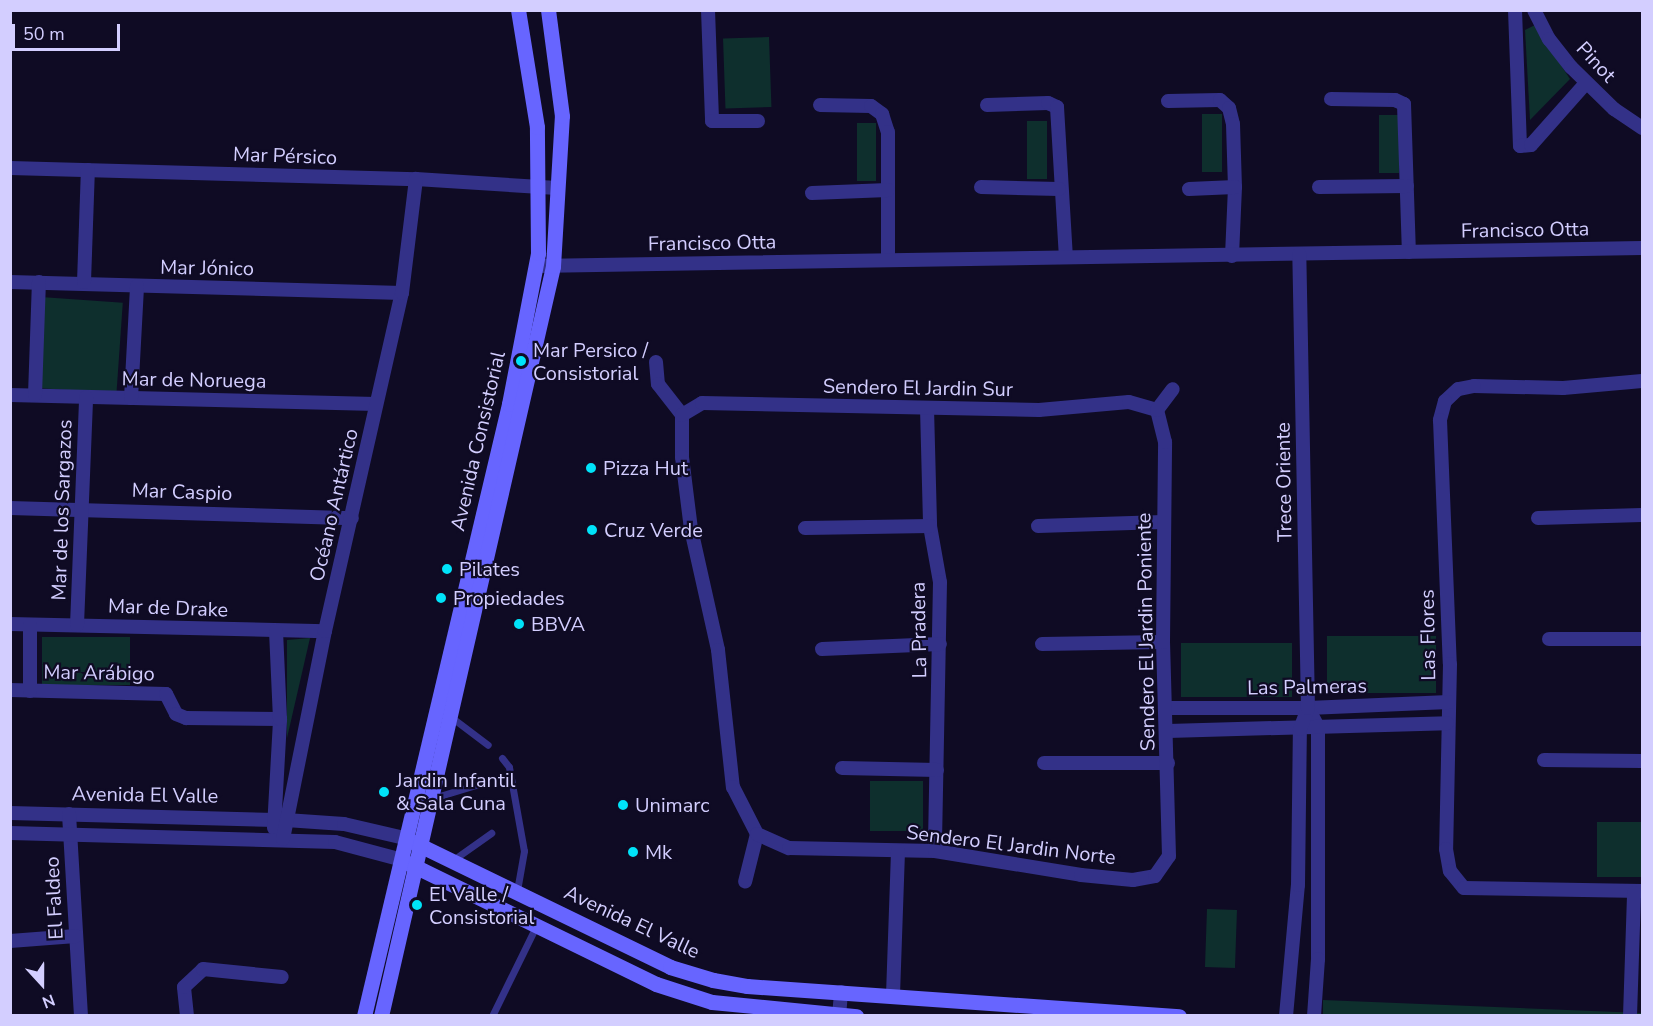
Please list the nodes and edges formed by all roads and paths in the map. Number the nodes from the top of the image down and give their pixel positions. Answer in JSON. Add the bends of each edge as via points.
{"nodes":[{"id":1,"x":518,"y":10,"type":"edge"},
{"id":2,"x":548,"y":10,"type":"edge"},
{"id":3,"x":708,"y":10,"type":"edge"},
{"id":4,"x":1534,"y":10,"type":"edge"},
{"id":5,"x":1519,"y":13,"type":"edge"},
{"id":6,"x":1586,"y":83,"type":"junction"},
{"id":7,"x":1331,"y":99,"type":"dead end"},
{"id":8,"x":1168,"y":101,"type":"dead end"},
{"id":9,"x":820,"y":105,"type":"dead end"},
{"id":10,"x":987,"y":105,"type":"dead end"},
{"id":11,"x":758,"y":121,"type":"dead end"},
{"id":12,"x":1642,"y":128,"type":"edge"},
{"id":13,"x":10,"y":168,"type":"edge"},
{"id":14,"x":88,"y":170,"type":"junction"},
{"id":15,"x":416,"y":179,"type":"junction"},
{"id":16,"x":1407,"y":186,"type":"junction"},
{"id":17,"x":540,"y":187,"type":"junction"},
{"id":18,"x":981,"y":187,"type":"dead end"},
{"id":19,"x":1235,"y":187,"type":"junction"},
{"id":20,"x":1319,"y":187,"type":"dead end"},
{"id":21,"x":557,"y":188,"type":"junction"},
{"id":22,"x":1059,"y":189,"type":"junction"},
{"id":23,"x":1189,"y":189,"type":"dead end"},
{"id":24,"x":888,"y":190,"type":"junction"},
{"id":25,"x":812,"y":193,"type":"dead end"},
{"id":26,"x":1642,"y":248,"type":"edge"},
{"id":27,"x":1409,"y":252,"type":"junction"},
{"id":28,"x":1299,"y":254,"type":"junction"},
{"id":29,"x":1232,"y":256,"type":"junction"},
{"id":30,"x":1066,"y":257,"type":"junction"},
{"id":31,"x":888,"y":259,"type":"junction"},
{"id":32,"x":536,"y":266,"type":"junction"},
{"id":33,"x":553,"y":266,"type":"junction"},
{"id":34,"x":10,"y":282,"type":"edge"},
{"id":35,"x":39,"y":282,"type":"junction"},
{"id":36,"x":84,"y":282,"type":"junction"},
{"id":37,"x":137,"y":286,"type":"junction"},
{"id":38,"x":402,"y":293,"type":"junction"},
{"id":39,"x":656,"y":362,"type":"dead end"},
{"id":40,"x":1642,"y":381,"type":"edge"},
{"id":41,"x":1173,"y":389,"type":"dead end"},
{"id":42,"x":10,"y":395,"type":"edge"},
{"id":43,"x":34,"y":395,"type":"junction"},
{"id":44,"x":86,"y":397,"type":"junction"},
{"id":45,"x":131,"y":398,"type":"junction"},
{"id":46,"x":376,"y":404,"type":"junction"},
{"id":47,"x":927,"y":408,"type":"junction"},
{"id":48,"x":1157,"y":410,"type":"junction"},
{"id":49,"x":682,"y":416,"type":"junction"},
{"id":50,"x":10,"y":508,"type":"edge"},
{"id":51,"x":80,"y":508,"type":"junction"},
{"id":52,"x":1642,"y":515,"type":"edge"},
{"id":53,"x":352,"y":518,"type":"junction"},
{"id":54,"x":1538,"y":518,"type":"dead end"},
{"id":55,"x":1163,"y":522,"type":"junction"},
{"id":56,"x":930,"y":526,"type":"junction"},
{"id":57,"x":1038,"y":526,"type":"dead end"},
{"id":58,"x":805,"y":528,"type":"dead end"},
{"id":59,"x":10,"y":624,"type":"edge"},
{"id":60,"x":30,"y":625,"type":"junction"},
{"id":61,"x":77,"y":625,"type":"junction"},
{"id":62,"x":276,"y":631,"type":"junction"},
{"id":63,"x":325,"y":631,"type":"junction"},
{"id":64,"x":1549,"y":639,"type":"dead end"},
{"id":65,"x":1642,"y":639,"type":"edge"},
{"id":66,"x":1163,"y":642,"type":"junction"},
{"id":67,"x":940,"y":644,"type":"junction"},
{"id":68,"x":1042,"y":644,"type":"dead end"},
{"id":69,"x":822,"y":649,"type":"dead end"},
{"id":70,"x":10,"y":690,"type":"edge"},
{"id":71,"x":30,"y":691,"type":"junction"},
{"id":72,"x":1449,"y":702,"type":"junction"},
{"id":73,"x":1166,"y":708,"type":"junction"},
{"id":74,"x":1308,"y":708,"type":"junction"},
{"id":75,"x":451,"y":717,"type":"junction"},
{"id":76,"x":280,"y":719,"type":"junction"},
{"id":77,"x":1447,"y":723,"type":"junction"},
{"id":78,"x":1318,"y":727,"type":"junction"},
{"id":79,"x":1300,"y":729,"type":"junction"},
{"id":80,"x":1168,"y":731,"type":"junction"},
{"id":81,"x":488,"y":745,"type":"dead end"},
{"id":82,"x":502,"y":758,"type":"dead end"},
{"id":83,"x":1544,"y":760,"type":"dead end"},
{"id":84,"x":1642,"y":761,"type":"edge"},
{"id":85,"x":1044,"y":763,"type":"dead end"},
{"id":86,"x":1168,"y":763,"type":"junction"},
{"id":87,"x":842,"y":768,"type":"dead end"},
{"id":88,"x":937,"y":770,"type":"junction"},
{"id":89,"x":482,"y":783,"type":"dead end"},
{"id":90,"x":433,"y":798,"type":"junction"},
{"id":91,"x":10,"y":813,"type":"edge"},
{"id":92,"x":69,"y":814,"type":"junction"},
{"id":93,"x":281,"y":820,"type":"junction"},
{"id":94,"x":10,"y":833,"type":"edge"},
{"id":95,"x":491,"y":833,"type":"dead end"},
{"id":96,"x":757,"y":834,"type":"junction"},
{"id":97,"x":70,"y":835,"type":"junction"},
{"id":98,"x":404,"y":838,"type":"junction"},
{"id":99,"x":278,"y":839,"type":"junction"},
{"id":100,"x":420,"y":844,"type":"junction"},
{"id":101,"x":898,"y":851,"type":"junction"},
{"id":102,"x":935,"y":851,"type":"junction"},
{"id":103,"x":399,"y":859,"type":"junction"},
{"id":104,"x":453,"y":860,"type":"junction"},
{"id":105,"x":415,"y":866,"type":"junction"},
{"id":106,"x":1155,"y":876,"type":"joint"},
{"id":107,"x":745,"y":882,"type":"dead end"},
{"id":108,"x":517,"y":890,"type":"junction"},
{"id":109,"x":1638,"y":892,"type":"edge"},
{"id":110,"x":536,"y":926,"type":"junction"},
{"id":111,"x":76,"y":936,"type":"junction"},
{"id":112,"x":10,"y":941,"type":"edge"},
{"id":113,"x":282,"y":977,"type":"dead end"},
{"id":114,"x":747,"y":986,"type":"junction"},
{"id":115,"x":841,"y":992,"type":"junction"},
{"id":116,"x":893,"y":995,"type":"junction"},
{"id":117,"x":745,"y":1007,"type":"junction"},
{"id":118,"x":839,"y":1015,"type":"edge"},
{"id":119,"x":81,"y":1016,"type":"edge"},
{"id":120,"x":188,"y":1016,"type":"edge"},
{"id":121,"x":364,"y":1016,"type":"edge"},
{"id":122,"x":381,"y":1016,"type":"edge"},
{"id":123,"x":492,"y":1016,"type":"edge"},
{"id":124,"x":856,"y":1016,"type":"edge"},
{"id":125,"x":1179,"y":1016,"type":"edge"},
{"id":126,"x":1286,"y":1016,"type":"edge"},
{"id":127,"x":1314,"y":1016,"type":"edge"},
{"id":128,"x":1630,"y":1016,"type":"edge"}],
"edges":[{"from":1,"to":17,"type":"main road","name":"Avenida Consistorial","via":[[537,126]]},
{"from":2,"to":21,"type":"main road","name":"Avenida Consistorial","via":[[561,107]]},
{"from":3,"to":11,"type":"street","via":[[712,121]]},
{"from":4,"to":6,"type":"street","name":"Pinot","via":[[1549,39]]},
{"from":5,"to":6,"type":"street","via":[[1519,143],[1523,148],[1531,145]]},
{"from":6,"to":12,"type":"street","name":"Pinot"},
{"from":7,"to":16,"type":"street","via":[[1395,100],[1404,104]]},
{"from":8,"to":19,"type":"street","via":[[1220,100],[1228,108],[1233,124]]},
{"from":9,"to":24,"type":"street","via":[[871,106],[882,114],[888,132]]},
{"from":10,"to":22,"type":"street","via":[[1048,103],[1057,107]]},
{"from":13,"to":14,"type":"street","name":"Mar Pérsico"},
{"from":14,"to":15,"type":"street","name":"Mar Pérsico"},
{"from":14,"to":36,"type":"street"},
{"from":15,"to":17,"type":"street","name":"Mar Pérsico"},
{"from":15,"to":38,"type":"street","name":"Océano Antártico"},
{"from":16,"to":20,"type":"street"},
{"from":16,"to":27,"type":"street"},
{"from":17,"to":21,"type":"street","name":"Mar Pérsico"},
{"from":17,"to":32,"type":"main road","name":"Avenida Consistorial"},
{"from":18,"to":22,"type":"street"},
{"from":19,"to":23,"type":"street"},
{"from":19,"to":29,"type":"street"},
{"from":21,"to":33,"type":"main road","name":"Avenida Consistorial"},
{"from":22,"to":30,"type":"street"},
{"from":24,"to":25,"type":"street"},
{"from":24,"to":31,"type":"street"},
{"from":26,"to":27,"type":"street","name":"Francisco Otta"},
{"from":27,"to":28,"type":"street","name":"Francisco Otta"},
{"from":28,"to":29,"type":"street","name":"Francisco Otta"},
{"from":28,"to":74,"type":"street","name":"Trece Oriente"},
{"from":29,"to":30,"type":"street","name":"Francisco Otta"},
{"from":30,"to":31,"type":"street","name":"Francisco Otta"},
{"from":31,"to":33,"type":"street","name":"Francisco Otta"},
{"from":32,"to":33,"type":"street","name":"Francisco Otta"},
{"from":32,"to":98,"type":"main road","name":"Avenida Consistorial","via":[[507,413]]},
{"from":33,"to":75,"type":"main road","name":"Avenida Consistorial"},
{"from":34,"to":35,"type":"street","name":"Mar Jónico"},
{"from":35,"to":36,"type":"street","name":"Mar Jónico"},
{"from":35,"to":43,"type":"street"},
{"from":36,"to":37,"type":"street","name":"Mar Jónico"},
{"from":37,"to":38,"type":"street","name":"Mar Jónico"},
{"from":37,"to":45,"type":"street"},
{"from":38,"to":46,"type":"street","name":"Océano Antártico"},
{"from":39,"to":49,"type":"street","via":[[658,384]]},
{"from":40,"to":72,"type":"street","name":"Las Flores","via":[[1563,388],[1474,386],[1458,389],[1445,401],[1440,420]]},
{"from":41,"to":48,"type":"street"},
{"from":42,"to":43,"type":"street","name":"Mar de Noruega"},
{"from":43,"to":44,"type":"street","name":"Mar de Noruega"},
{"from":44,"to":45,"type":"street","name":"Mar de Noruega"},
{"from":44,"to":51,"type":"street","name":"Mar de los Sargazos"},
{"from":45,"to":46,"type":"street","name":"Mar de Noruega"},
{"from":46,"to":53,"type":"street","name":"Océano Antártico"},
{"from":47,"to":48,"type":"street","name":"Sendero El Jardin Sur","via":[[1039,410],[1129,402]]},
{"from":47,"to":49,"type":"street","name":"Sendero El Jardin Sur","via":[[702,403]]},
{"from":47,"to":56,"type":"street","name":"La Pradera"},
{"from":48,"to":55,"type":"street","name":"Sendero El Jardin Poniente","via":[[1165,442]]},
{"from":49,"to":96,"type":"street","via":[[682,457],[691,529],[718,650],[733,787]]},
{"from":50,"to":51,"type":"street","name":"Mar Caspio"},
{"from":51,"to":53,"type":"street","name":"Mar Caspio"},
{"from":51,"to":61,"type":"street","name":"Mar de los Sargazos"},
{"from":52,"to":54,"type":"street"},
{"from":53,"to":63,"type":"street","name":"Océano Antártico"},
{"from":55,"to":57,"type":"street"},
{"from":55,"to":66,"type":"street","name":"Sendero El Jardin Poniente"},
{"from":56,"to":58,"type":"street"},
{"from":56,"to":67,"type":"street","name":"La Pradera","via":[[940,582]]},
{"from":59,"to":60,"type":"street","name":"Mar de Drake"},
{"from":60,"to":61,"type":"street","name":"Mar de Drake"},
{"from":60,"to":71,"type":"street"},
{"from":61,"to":62,"type":"street","name":"Mar de Drake"},
{"from":62,"to":63,"type":"street","name":"Mar de Drake"},
{"from":62,"to":76,"type":"street","name":"Océano Antártico"},
{"from":63,"to":93,"type":"street","name":"Océano Antártico"},
{"from":64,"to":65,"type":"street"},
{"from":66,"to":68,"type":"street"},
{"from":66,"to":73,"type":"street","name":"Sendero El Jardin Poniente"},
{"from":67,"to":69,"type":"street"},
{"from":67,"to":88,"type":"street","name":"La Pradera"},
{"from":70,"to":71,"type":"street","name":"Mar Arábigo"},
{"from":71,"to":76,"type":"street","name":"Mar Arábigo","via":[[166,694],[176,714],[186,718]]},
{"from":72,"to":74,"type":"street","name":"Las Palmeras"},
{"from":72,"to":77,"type":"street","name":"Las Flores"},
{"from":73,"to":74,"type":"street","name":"Las Palmeras"},
{"from":73,"to":80,"type":"street","name":"Sendero El Jardin Poniente"},
{"from":74,"to":78,"type":"street","name":"Trece Oriente"},
{"from":74,"to":79,"type":"street","name":"Trece Oriente"},
{"from":75,"to":81,"type":"lane"},
{"from":75,"to":90,"type":"main road","name":"Avenida Consistorial"},
{"from":76,"to":93,"type":"street","name":"Océano Antártico"},
{"from":77,"to":78,"type":"street","name":"Las Palmeras"},
{"from":77,"to":109,"type":"street","name":"Las Flores","via":[[1446,849],[1450,871],[1464,888]]},
{"from":78,"to":79,"type":"street","name":"Las Palmeras"},
{"from":78,"to":127,"type":"street","name":"Trece Oriente","via":[[1318,959]]},
{"from":79,"to":80,"type":"street","name":"Las Palmeras"},
{"from":79,"to":126,"type":"street","name":"Trece Oriente","via":[[1298,885]]},
{"from":80,"to":86,"type":"street","name":"Sendero El Jardin Poniente"},
{"from":82,"to":108,"type":"lane","via":[[524,851]]},
{"from":83,"to":84,"type":"street"},
{"from":85,"to":86,"type":"street"},
{"from":86,"to":106,"type":"street","name":"Sendero El Jardin Poniente","via":[[1169,856]]},
{"from":87,"to":88,"type":"street"},
{"from":88,"to":102,"type":"street","name":"La Pradera"},
{"from":89,"to":90,"type":"lane"},
{"from":90,"to":100,"type":"main road","name":"Avenida Consistorial"},
{"from":91,"to":92,"type":"street","name":"Avenida El Valle"},
{"from":92,"to":93,"type":"street","name":"Avenida El Valle"},
{"from":92,"to":97,"type":"street","name":"El Faldeo"},
{"from":93,"to":98,"type":"street","name":"Avenida El Valle","via":[[344,824]]},
{"from":93,"to":99,"type":"street","name":"Océano Antártico"},
{"from":94,"to":97,"type":"street"},
{"from":95,"to":104,"type":"lane"},
{"from":96,"to":101,"type":"street","name":"Sendero El Jardin Norte","via":[[789,848]]},
{"from":96,"to":107,"type":"street"},
{"from":97,"to":99,"type":"street"},
{"from":97,"to":111,"type":"street","name":"El Faldeo"},
{"from":98,"to":100,"type":"main road","name":"Avenida El Valle"},
{"from":98,"to":103,"type":"main road","name":"Avenida Consistorial"},
{"from":99,"to":103,"type":"street","via":[[344,843]]},
{"from":100,"to":104,"type":"main road","name":"Avenida El Valle"},
{"from":100,"to":105,"type":"main road","name":"Avenida Consistorial"},
{"from":101,"to":102,"type":"street","name":"Sendero El Jardin Norte"},
{"from":101,"to":116,"type":"street"},
{"from":102,"to":106,"type":"street","name":"Sendero El Jardin Norte","via":[[1081,875],[1133,880]]},
{"from":103,"to":105,"type":"main road"},
{"from":103,"to":121,"type":"main road","name":"Avenida Consistorial"},
{"from":104,"to":108,"type":"main road","name":"Avenida El Valle"},
{"from":105,"to":110,"type":"main road"},
{"from":105,"to":122,"type":"main road","name":"Avenida Consistorial"},
{"from":108,"to":114,"type":"main road","name":"Avenida El Valle","via":[[670,967]]},
{"from":109,"to":128,"type":"street"},
{"from":110,"to":117,"type":"main road","via":[[656,984],[712,1002]]},
{"from":110,"to":123,"type":"lane"},
{"from":111,"to":112,"type":"street"},
{"from":111,"to":119,"type":"street","name":"El Faldeo"},
{"from":113,"to":120,"type":"street","via":[[203,969],[184,987]]},
{"from":114,"to":115,"type":"main road","name":"Avenida El Valle"},
{"from":114,"to":117,"type":"main road"},
{"from":115,"to":116,"type":"main road","name":"Avenida El Valle"},
{"from":115,"to":118,"type":"street"},
{"from":116,"to":125,"type":"main road","name":"Avenida El Valle"},
{"from":117,"to":118,"type":"main road"},
{"from":118,"to":124,"type":"main road"}]}
